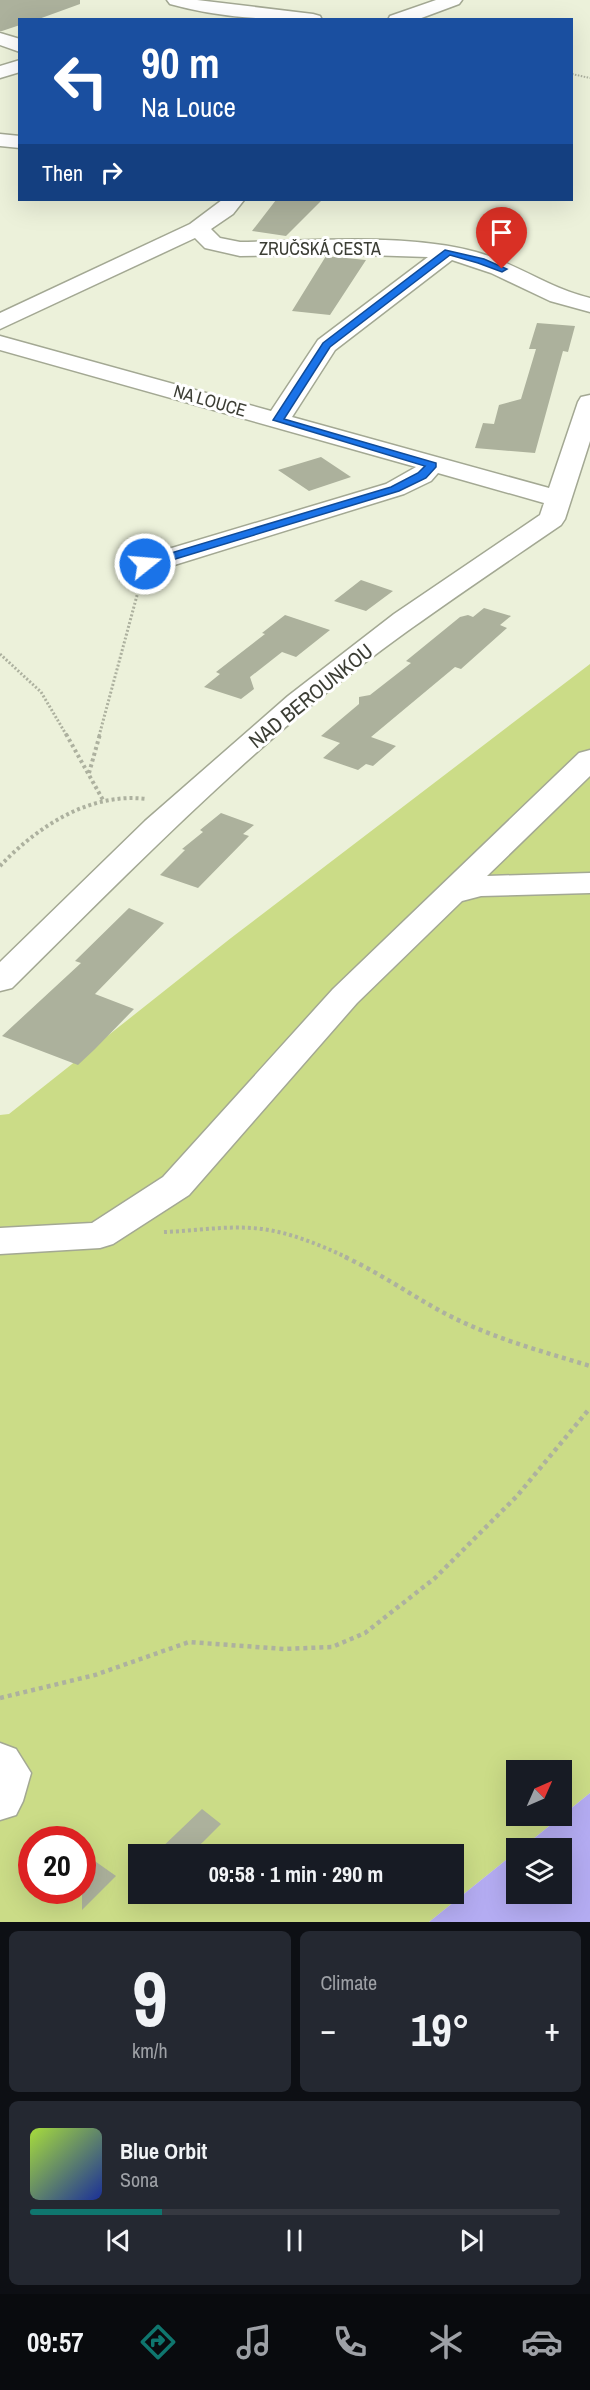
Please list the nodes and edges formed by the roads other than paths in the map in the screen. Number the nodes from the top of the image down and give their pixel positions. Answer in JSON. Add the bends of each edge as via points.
{"nodes":[{"id":1,"x":447,"y":1,"type":"edge"},
{"id":2,"x":206,"y":3,"type":"edge"},
{"id":3,"x":172,"y":8,"type":"edge"},
{"id":4,"x":300,"y":18,"type":"edge"},
{"id":5,"x":402,"y":18,"type":"edge"},
{"id":6,"x":0,"y":39,"type":"edge"},
{"id":7,"x":18,"y":45,"type":"edge"},
{"id":8,"x":18,"y":67,"type":"edge"},
{"id":9,"x":0,"y":72,"type":"edge"},
{"id":10,"x":0,"y":140,"type":"edge"},
{"id":11,"x":18,"y":142,"type":"edge"},
{"id":12,"x":232,"y":201,"type":"edge"},
{"id":13,"x":198,"y":229,"type":"junction"},
{"id":14,"x":448,"y":252,"type":"junction"},
{"id":15,"x":590,"y":305,"type":"edge"},
{"id":16,"x":0,"y":322,"type":"edge"},
{"id":17,"x":0,"y":343,"type":"edge"},
{"id":18,"x":590,"y":402,"type":"edge"},
{"id":19,"x":278,"y":420,"type":"junction"},
{"id":20,"x":432,"y":465,"type":"junction"},
{"id":21,"x":558,"y":499,"type":"junction"},
{"id":22,"x":145,"y":564,"type":"road end"},
{"id":23,"x":590,"y":759,"type":"edge"},
{"id":24,"x":590,"y":884,"type":"edge"},
{"id":25,"x":451,"y":894,"type":"junction"},
{"id":26,"x":0,"y":981,"type":"edge"},
{"id":27,"x":0,"y":1241,"type":"edge"},
{"id":28,"x":0,"y":1762,"type":"edge"},
{"id":29,"x":0,"y":1801,"type":"edge"}],
"edges":[{"from":1,"to":5,"type":"street"},
{"from":2,"to":3,"type":"street"},
{"from":2,"to":4,"type":"street"},
{"from":6,"to":7,"type":"street"},
{"from":8,"to":9,"type":"street"},
{"from":10,"to":11,"type":"street"},
{"from":12,"to":13,"type":"street"},
{"from":13,"to":14,"type":"street","name":"ZRUČSKÁ CESTA","via":[[213,243],[240,249],[410,248]]},
{"from":13,"to":16,"type":"street"},
{"from":14,"to":15,"type":"street","name":"ZRUČSKÁ CESTA","via":[[481,261],[574,303]]},
{"from":14,"to":19,"type":"street","via":[[326,345]]},
{"from":17,"to":19,"type":"street","name":"NA LOUCE"},
{"from":18,"to":21,"type":"street","name":"NAD BEROUNKOU"},
{"from":19,"to":20,"type":"street","name":"NA LOUCE"},
{"from":20,"to":21,"type":"street","name":"NA LOUCE"},
{"from":20,"to":22,"type":"street","via":[[422,476],[395,489]]},
{"from":21,"to":26,"type":"street","name":"NAD BEROUNKOU","via":[[552,519],[404,620],[307,695],[180,808]]},
{"from":23,"to":25,"type":"street"},
{"from":24,"to":25,"type":"street","via":[[480,886]]},
{"from":25,"to":27,"type":"street","via":[[345,996],[176,1186],[100,1235]]},
{"from":28,"to":29,"type":"street","via":[[8,1773]]}]}
